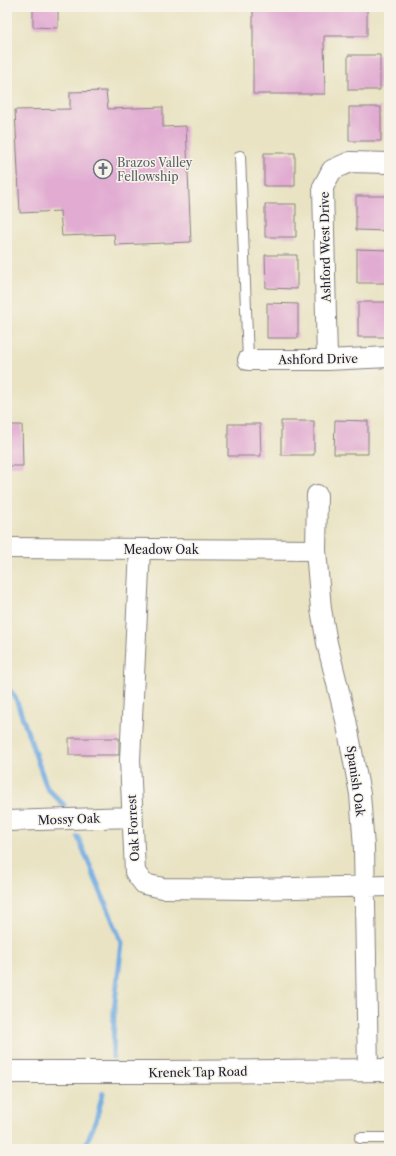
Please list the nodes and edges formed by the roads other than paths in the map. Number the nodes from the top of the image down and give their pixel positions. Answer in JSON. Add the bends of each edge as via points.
{"nodes":[{"id":1,"x":240,"y":156,"type":"dead end"},
{"id":2,"x":389,"y":163,"type":"edge"},
{"id":3,"x":389,"y":357,"type":"edge"},
{"id":4,"x":248,"y":360,"type":"joint"},
{"id":5,"x":327,"y":360,"type":"junction"},
{"id":6,"x":317,"y":495,"type":"dead end"},
{"id":7,"x":7,"y":548,"type":"edge"},
{"id":8,"x":140,"y":549,"type":"junction"},
{"id":9,"x":316,"y":550,"type":"junction"},
{"id":10,"x":131,"y":817,"type":"junction"},
{"id":11,"x":7,"y":821,"type":"edge"},
{"id":12,"x":364,"y":886,"type":"junction"},
{"id":13,"x":389,"y":886,"type":"edge"},
{"id":14,"x":379,"y":1070,"type":"edge"},
{"id":15,"x":7,"y":1072,"type":"edge"},
{"id":16,"x":360,"y":1138,"type":"dead end"},
{"id":17,"x":389,"y":1138,"type":"edge"}],
"edges":[{"from":1,"to":4,"type":"lane"},
{"from":2,"to":5,"type":"street","name":"Ashford West Drive","via":[[350,162],[332,170],[323,187]]},
{"from":3,"to":5,"type":"street","name":"Ashford Drive"},
{"from":4,"to":5,"type":"street","name":"Ashford Drive"},
{"from":6,"to":9,"type":"street","name":"Spanish Oak"},
{"from":7,"to":8,"type":"street","name":"Meadow Oak"},
{"from":8,"to":9,"type":"street","name":"Meadow Oak"},
{"from":8,"to":10,"type":"street","name":"Oak Forrest","via":[[130,760]]},
{"from":9,"to":12,"type":"street","name":"Spanish Oak","via":[[327,643],[346,720],[360,794]]},
{"from":10,"to":11,"type":"street","name":"Mossy Oak"},
{"from":10,"to":12,"type":"street","name":"Oak Forrest","via":[[135,872],[144,884],[163,888],[249,889]]},
{"from":12,"to":13,"type":"street","name":"Oak Forrest"},
{"from":12,"to":14,"type":"street","name":"Spanish Oak"},
{"from":14,"to":15,"type":"street","name":"Krenek Tap Road"},
{"from":16,"to":17,"type":"lane"}]}
